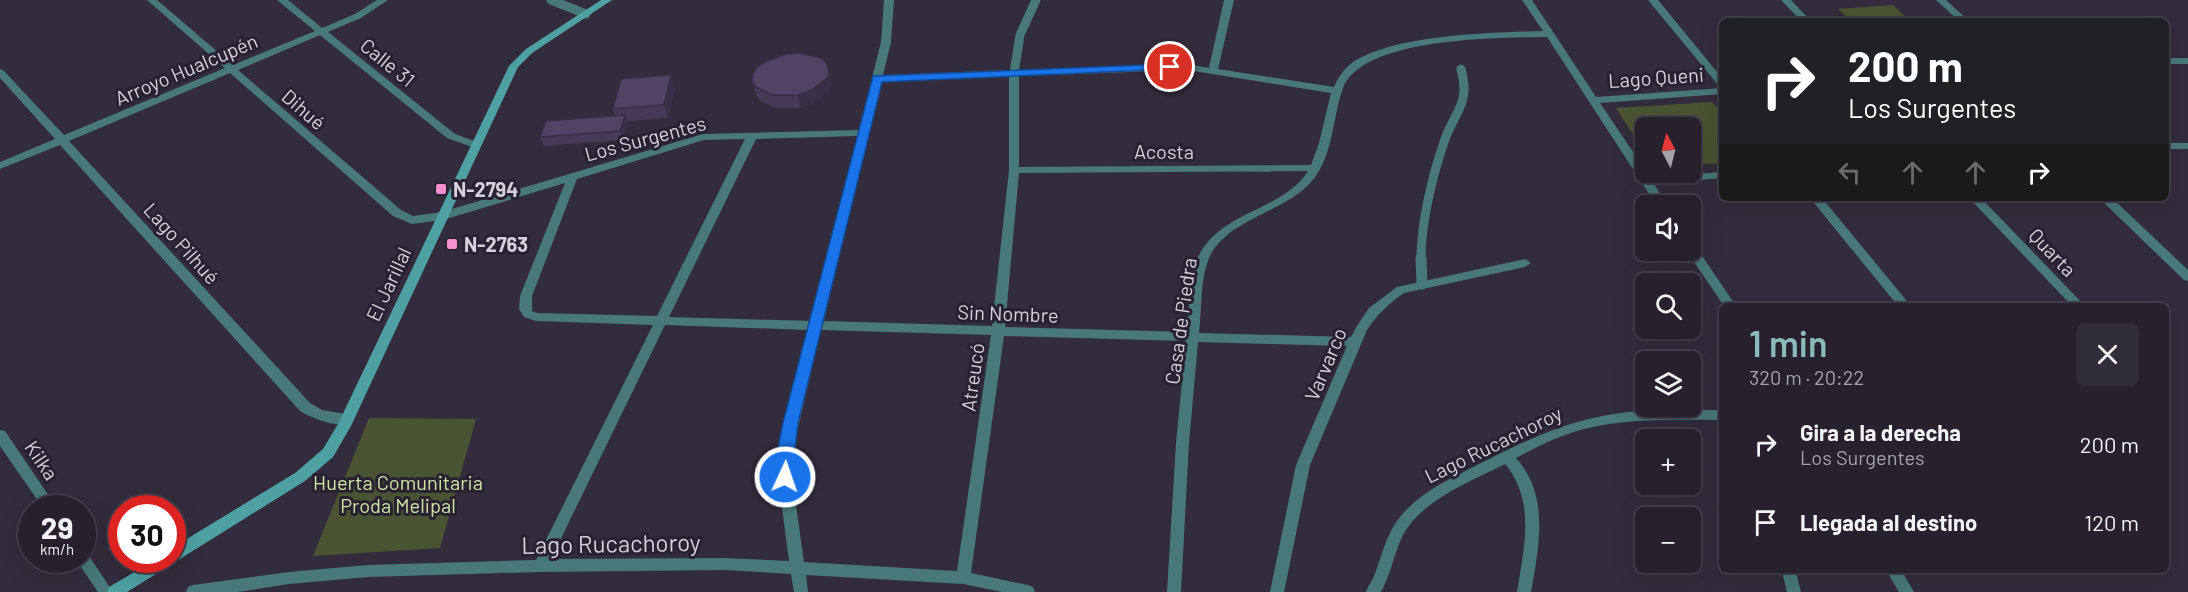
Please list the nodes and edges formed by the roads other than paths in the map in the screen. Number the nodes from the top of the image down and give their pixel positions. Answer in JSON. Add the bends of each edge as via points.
{"nodes":[{"id":1,"x":152,"y":0,"type":"edge"},
{"id":2,"x":282,"y":0,"type":"edge"},
{"id":3,"x":383,"y":0,"type":"edge"},
{"id":4,"x":551,"y":0,"type":"edge"},
{"id":5,"x":608,"y":0,"type":"edge"},
{"id":6,"x":889,"y":0,"type":"edge"},
{"id":7,"x":1036,"y":0,"type":"edge"},
{"id":8,"x":1229,"y":0,"type":"edge"},
{"id":9,"x":1527,"y":0,"type":"edge"},
{"id":10,"x":1653,"y":0,"type":"edge"},
{"id":11,"x":1786,"y":0,"type":"edge"},
{"id":12,"x":1941,"y":0,"type":"edge"},
{"id":13,"x":586,"y":14,"type":"junction"},
{"id":14,"x":1803,"y":18,"type":"edge"},
{"id":15,"x":1961,"y":18,"type":"edge"},
{"id":16,"x":321,"y":32,"type":"junction"},
{"id":17,"x":1549,"y":34,"type":"junction"},
{"id":18,"x":2188,"y":61,"type":"edge"},
{"id":19,"x":2169,"y":62,"type":"edge"},
{"id":20,"x":231,"y":69,"type":"junction"},
{"id":21,"x":1461,"y":69,"type":"dead end"},
{"id":22,"x":1213,"y":70,"type":"junction"},
{"id":23,"x":0,"y":72,"type":"edge"},
{"id":24,"x":1014,"y":73,"type":"junction"},
{"id":25,"x":877,"y":78,"type":"junction"},
{"id":26,"x":1719,"y":80,"type":"edge"},
{"id":27,"x":1337,"y":91,"type":"junction"},
{"id":28,"x":1719,"y":91,"type":"edge"},
{"id":29,"x":1593,"y":100,"type":"junction"},
{"id":30,"x":863,"y":133,"type":"junction"},
{"id":31,"x":752,"y":136,"type":"junction"},
{"id":32,"x":62,"y":140,"type":"junction"},
{"id":33,"x":476,"y":145,"type":"junction"},
{"id":34,"x":2169,"y":146,"type":"edge"},
{"id":35,"x":2188,"y":146,"type":"edge"},
{"id":36,"x":1635,"y":163,"type":"edge"},
{"id":37,"x":0,"y":166,"type":"edge"},
{"id":38,"x":1315,"y":168,"type":"junction"},
{"id":39,"x":1014,"y":170,"type":"junction"},
{"id":40,"x":1719,"y":175,"type":"edge"},
{"id":41,"x":573,"y":176,"type":"junction"},
{"id":42,"x":1701,"y":177,"type":"edge"},
{"id":43,"x":1818,"y":201,"type":"edge"},
{"id":44,"x":1978,"y":201,"type":"edge"},
{"id":45,"x":2107,"y":201,"type":"edge"},
{"id":46,"x":443,"y":216,"type":"junction"},
{"id":47,"x":1699,"y":261,"type":"edge"},
{"id":48,"x":1525,"y":263,"type":"dead end"},
{"id":49,"x":2188,"y":277,"type":"edge"},
{"id":50,"x":1422,"y":284,"type":"junction"},
{"id":51,"x":1728,"y":303,"type":"edge"},
{"id":52,"x":1903,"y":303,"type":"edge"},
{"id":53,"x":2076,"y":303,"type":"edge"},
{"id":54,"x":660,"y":321,"type":"junction"},
{"id":55,"x":815,"y":326,"type":"junction"},
{"id":56,"x":998,"y":332,"type":"junction"},
{"id":57,"x":1192,"y":338,"type":"junction"},
{"id":58,"x":1355,"y":342,"type":"junction"},
{"id":59,"x":1719,"y":415,"type":"edge"},
{"id":60,"x":347,"y":419,"type":"junction"},
{"id":61,"x":0,"y":435,"type":"edge"},
{"id":62,"x":1508,"y":457,"type":"junction"},
{"id":63,"x":41,"y":495,"type":"edge"},
{"id":64,"x":186,"y":547,"type":"edge"},
{"id":65,"x":540,"y":566,"type":"junction"},
{"id":66,"x":797,"y":568,"type":"junction"},
{"id":67,"x":93,"y":573,"type":"edge"},
{"id":68,"x":145,"y":573,"type":"edge"},
{"id":69,"x":1790,"y":573,"type":"edge"},
{"id":70,"x":1895,"y":573,"type":"edge"},
{"id":71,"x":963,"y":578,"type":"junction"},
{"id":72,"x":240,"y":589,"type":"edge"},
{"id":73,"x":106,"y":592,"type":"edge"},
{"id":74,"x":114,"y":592,"type":"edge"},
{"id":75,"x":193,"y":592,"type":"edge"},
{"id":76,"x":801,"y":592,"type":"edge"},
{"id":77,"x":1028,"y":592,"type":"edge"},
{"id":78,"x":1174,"y":592,"type":"edge"},
{"id":79,"x":1277,"y":592,"type":"edge"},
{"id":80,"x":1373,"y":592,"type":"edge"},
{"id":81,"x":1524,"y":592,"type":"edge"},
{"id":82,"x":1794,"y":592,"type":"edge"},
{"id":83,"x":1907,"y":592,"type":"edge"}],
"edges":[{"from":1,"to":20,"type":"street","name":"Dihué"},
{"from":2,"to":16,"type":"street","name":"Calle 31"},
{"from":3,"to":16,"type":"street","name":"Arroyo Hualcupén","via":[[369,11]]},
{"from":4,"to":13,"type":"lane"},
{"from":5,"to":13,"type":"street","name":"El Jarillal"},
{"from":6,"to":25,"type":"street","via":[[887,36]]},
{"from":7,"to":24,"type":"lane","via":[[1019,34]]},
{"from":8,"to":22,"type":"street"},
{"from":9,"to":17,"type":"street"},
{"from":10,"to":26,"type":"street"},
{"from":11,"to":14,"type":"street"},
{"from":12,"to":15,"type":"street"},
{"from":13,"to":33,"type":"street","name":"El Jarillal","via":[[517,61]]},
{"from":16,"to":20,"type":"street","name":"Arroyo Hualcupén"},
{"from":16,"to":33,"type":"street","name":"Calle 31","via":[[451,136]]},
{"from":17,"to":27,"type":"street","name":"Casa de Piedra","via":[[1477,36],[1386,51],[1358,61],[1342,78]]},
{"from":17,"to":29,"type":"street"},
{"from":18,"to":19,"type":"street"},
{"from":20,"to":32,"type":"street","name":"Arroyo Hualcupén"},
{"from":20,"to":46,"type":"street","name":"Dihué","via":[[401,216],[412,220]]},
{"from":21,"to":50,"type":"lane","via":[[1465,96],[1444,141],[1421,236]]},
{"from":22,"to":24,"type":"street","via":[[1170,67]]},
{"from":22,"to":27,"type":"street"},
{"from":23,"to":32,"type":"street","name":"Lago Pilhué"},
{"from":24,"to":25,"type":"street"},
{"from":24,"to":39,"type":"street","name":"Atreucó"},
{"from":25,"to":30,"type":"street"},
{"from":27,"to":38,"type":"street","name":"Casa de Piedra"},
{"from":28,"to":29,"type":"street","name":"Lago Queni"},
{"from":29,"to":36,"type":"street"},
{"from":30,"to":31,"type":"street","name":"Los Surgentes"},
{"from":30,"to":55,"type":"street"},
{"from":31,"to":41,"type":"street","name":"Los Surgentes","via":[[691,140]]},
{"from":31,"to":54,"type":"street"},
{"from":32,"to":37,"type":"street","name":"Arroyo Hualcupén"},
{"from":32,"to":60,"type":"street","name":"Lago Pilhué","via":[[305,407],[319,415]]},
{"from":33,"to":46,"type":"street","name":"El Jarillal"},
{"from":34,"to":35,"type":"street"},
{"from":38,"to":39,"type":"street","name":"Acosta"},
{"from":38,"to":57,"type":"street","name":"Casa de Piedra","via":[[1297,189],[1226,231],[1209,249],[1204,256]]},
{"from":39,"to":56,"type":"street","name":"Atreucó"},
{"from":40,"to":42,"type":"street"},
{"from":41,"to":46,"type":"street","name":"Los Surgentes"},
{"from":41,"to":54,"type":"street","name":"Sin Nombre","via":[[526,297],[528,314],[546,318]]},
{"from":43,"to":52,"type":"street"},
{"from":44,"to":53,"type":"street","name":"Quarta"},
{"from":45,"to":49,"type":"street"},
{"from":46,"to":60,"type":"street","name":"El Jarillal"},
{"from":47,"to":51,"type":"street"},
{"from":48,"to":50,"type":"street","name":"Varvarco"},
{"from":50,"to":58,"type":"street","name":"Varvarco","via":[[1401,290],[1371,311]]},
{"from":54,"to":55,"type":"street","name":"Sin Nombre"},
{"from":54,"to":65,"type":"street"},
{"from":55,"to":56,"type":"street","name":"Sin Nombre"},
{"from":55,"to":66,"type":"street","via":[[785,458]]},
{"from":56,"to":57,"type":"street","name":"Sin Nombre"},
{"from":56,"to":71,"type":"street","name":"Atreucó"},
{"from":57,"to":58,"type":"street","name":"Sin Nombre"},
{"from":57,"to":78,"type":"street","name":"Casa de Piedra"},
{"from":58,"to":79,"type":"street","name":"Varvarco","via":[[1304,465]]},
{"from":59,"to":62,"type":"street","name":"Lago Rucachoroy","via":[[1642,416],[1585,424],[1558,432]]},
{"from":60,"to":64,"type":"street","name":"El Jarillal","via":[[316,465]]},
{"from":61,"to":63,"type":"street","name":"Kilka"},
{"from":62,"to":80,"type":"street","name":"Lago Rucachoroy","via":[[1432,495],[1415,509],[1402,524]]},
{"from":62,"to":81,"type":"street","via":[[1522,476],[1533,515]]},
{"from":65,"to":66,"type":"street","name":"Lago Rucachoroy","via":[[685,563]]},
{"from":65,"to":72,"type":"street","name":"Lago Rucachoroy","via":[[379,570],[289,578]]},
{"from":66,"to":71,"type":"street","name":"Lago Rucachoroy"},
{"from":66,"to":76,"type":"street"},
{"from":67,"to":73,"type":"street"},
{"from":68,"to":74,"type":"street"},
{"from":69,"to":82,"type":"street"},
{"from":70,"to":83,"type":"street"},
{"from":71,"to":77,"type":"street","name":"Lago Rucachoroy"},
{"from":72,"to":75,"type":"street","name":"Lago Rucachoroy"}]}
